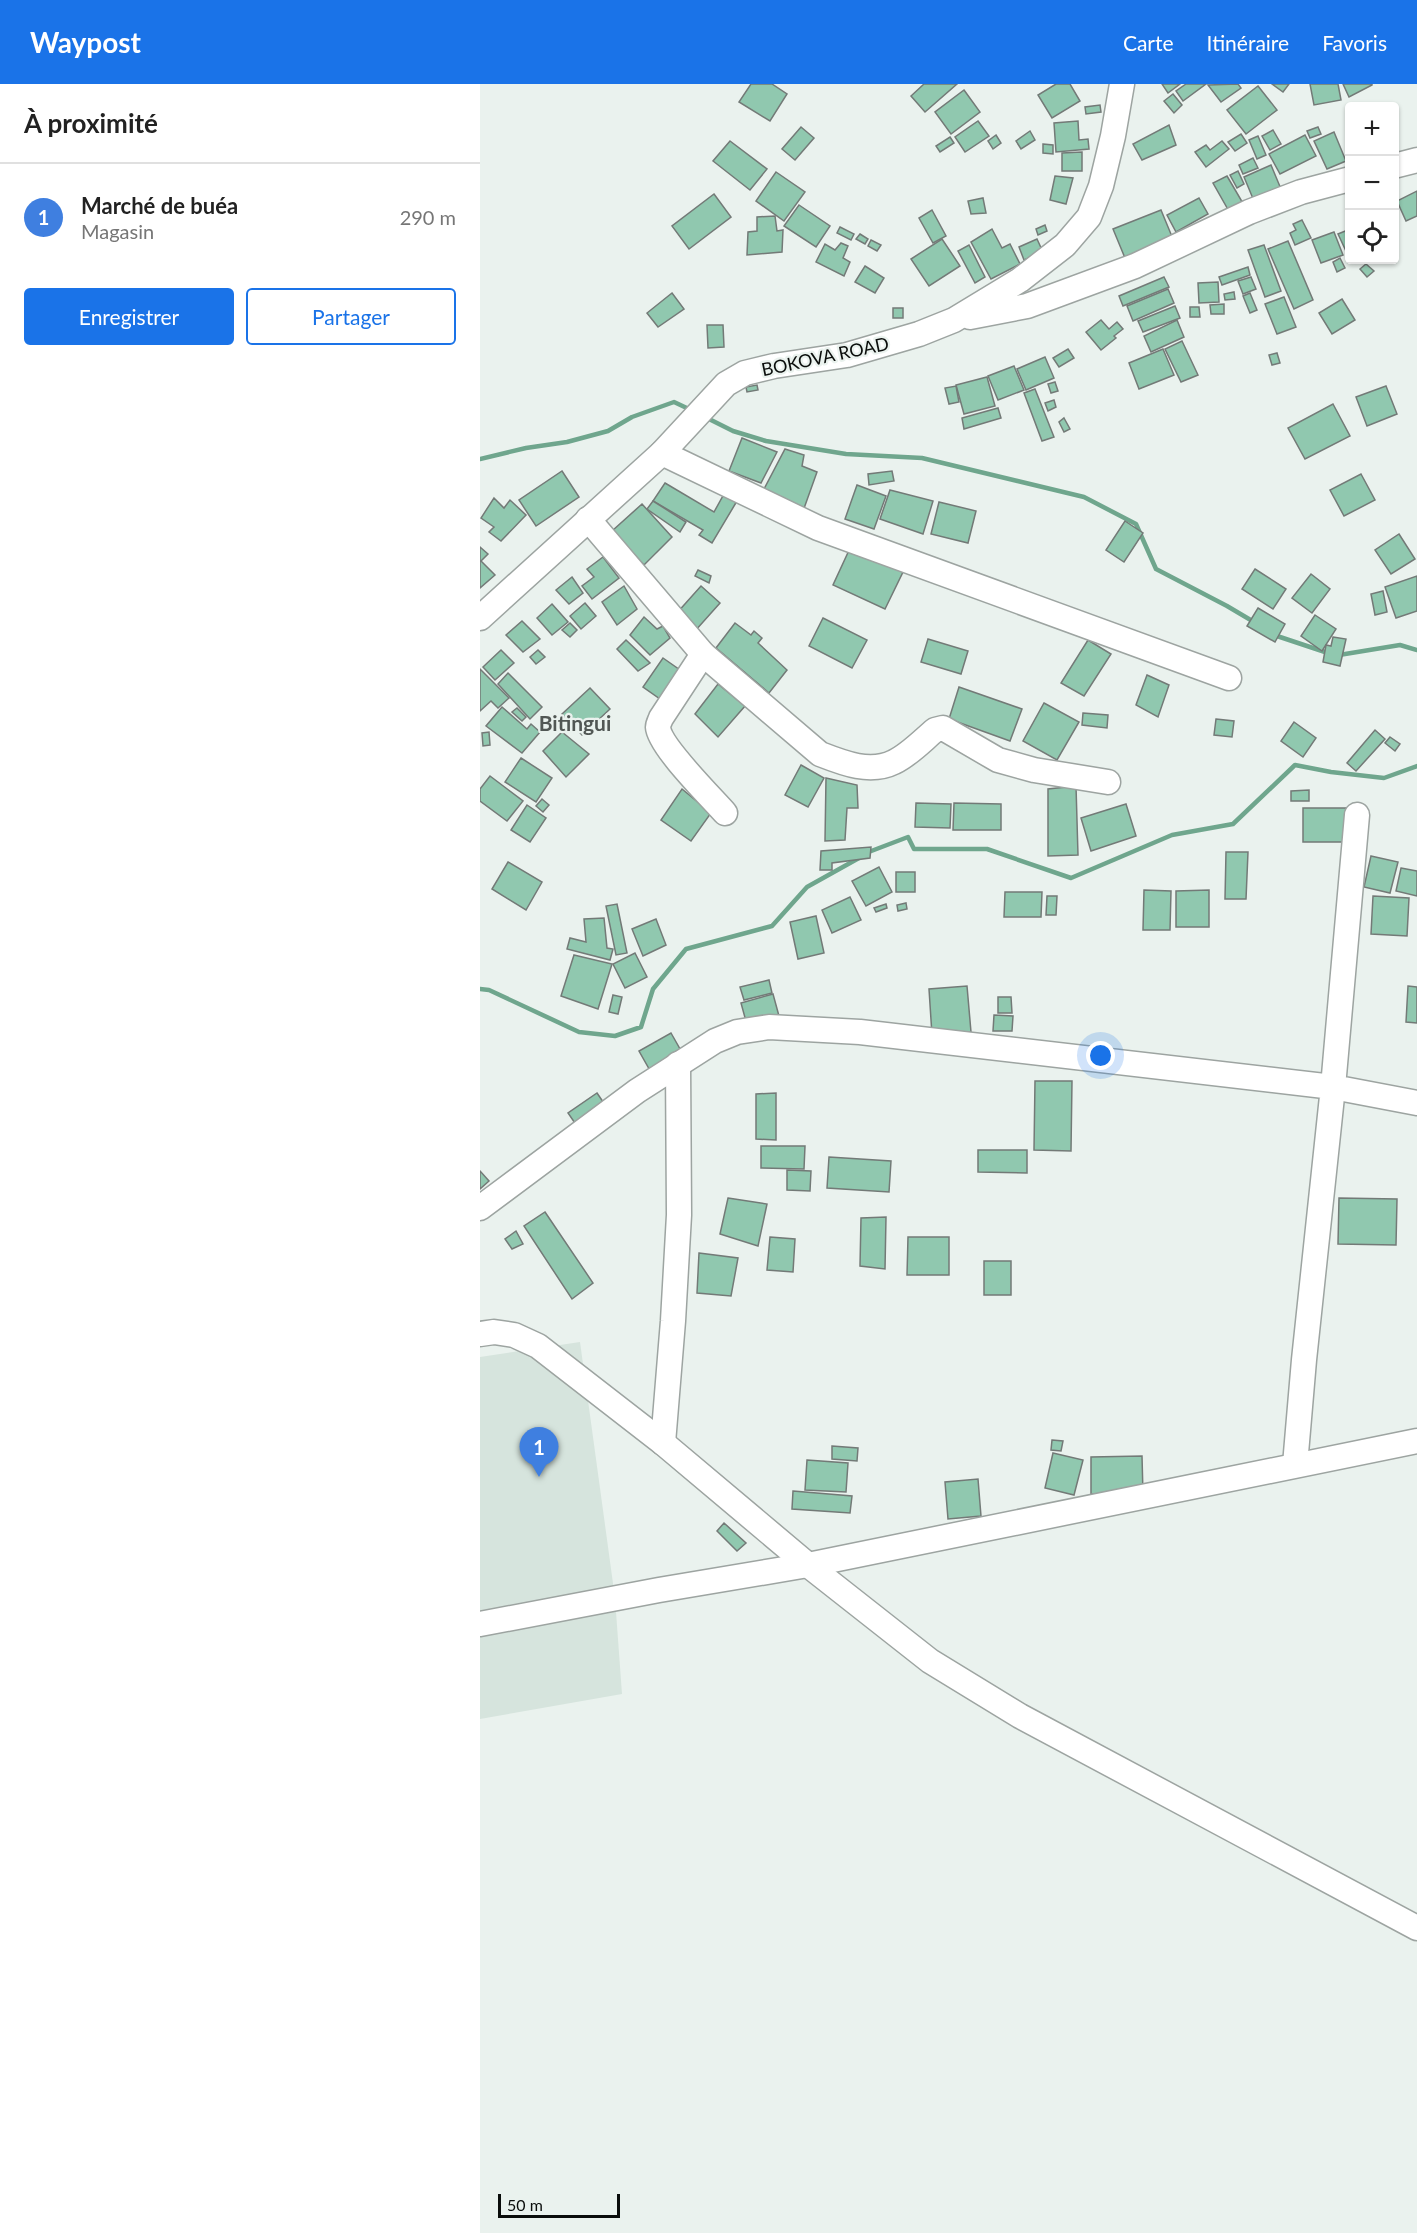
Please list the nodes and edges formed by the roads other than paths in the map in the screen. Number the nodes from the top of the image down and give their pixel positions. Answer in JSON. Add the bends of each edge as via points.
{"nodes":[{"id":1,"x":1122,"y":84,"type":"edge"},
{"id":2,"x":1417,"y":160,"type":"edge"},
{"id":3,"x":1399,"y":165,"type":"edge"},
{"id":4,"x":1345,"y":179,"type":"edge"},
{"id":5,"x":954,"y":320,"type":"junction"},
{"id":6,"x":662,"y":453,"type":"junction"},
{"id":7,"x":588,"y":519,"type":"junction"},
{"id":8,"x":480,"y":618,"type":"edge"},
{"id":9,"x":703,"y":654,"type":"junction"},
{"id":10,"x":1229,"y":678,"type":"dead end"},
{"id":11,"x":1108,"y":782,"type":"dead end"},
{"id":12,"x":726,"y":813,"type":"dead end"},
{"id":13,"x":1357,"y":815,"type":"dead end"},
{"id":14,"x":678,"y":1064,"type":"junction"},
{"id":15,"x":1333,"y":1087,"type":"junction"},
{"id":16,"x":1417,"y":1102,"type":"edge"},
{"id":17,"x":480,"y":1208,"type":"edge"},
{"id":18,"x":480,"y":1334,"type":"edge"},
{"id":19,"x":1417,"y":1441,"type":"edge"},
{"id":20,"x":663,"y":1443,"type":"junction"},
{"id":21,"x":1296,"y":1465,"type":"junction"},
{"id":22,"x":808,"y":1565,"type":"junction"},
{"id":23,"x":480,"y":1624,"type":"edge"},
{"id":24,"x":1417,"y":1929,"type":"edge"}],
"edges":[{"from":1,"to":5,"type":"street","name":"BOKOVA ROAD","via":[[1101,186],[1089,218],[1065,245],[1020,280]]},
{"from":2,"to":3,"type":"street"},
{"from":4,"to":5,"type":"street","via":[[1250,212],[1135,266],[1027,306]]},
{"from":5,"to":6,"type":"street","name":"BOKOVA ROAD","via":[[847,355],[745,374],[726,384]]},
{"from":6,"to":7,"type":"street","name":"BOKOVA ROAD"},
{"from":6,"to":10,"type":"street","via":[[818,528]]},
{"from":7,"to":8,"type":"street","name":"BOKOVA ROAD"},
{"from":7,"to":9,"type":"street"},
{"from":9,"to":11,"type":"street","via":[[820,753],[837,761],[872,768],[894,762],[943,728],[998,760]]},
{"from":9,"to":12,"type":"street","via":[[661,718],[658,729],[684,768]]},
{"from":13,"to":15,"type":"street"},
{"from":14,"to":15,"type":"street","via":[[737,1032],[769,1027],[860,1032]]},
{"from":14,"to":17,"type":"street"},
{"from":14,"to":20,"type":"street","via":[[679,1215]]},
{"from":15,"to":16,"type":"street"},
{"from":15,"to":21,"type":"street"},
{"from":18,"to":20,"type":"street","via":[[514,1335],[538,1346]]},
{"from":19,"to":21,"type":"street"},
{"from":20,"to":22,"type":"street"},
{"from":21,"to":22,"type":"street"},
{"from":22,"to":23,"type":"street"},
{"from":22,"to":24,"type":"street","via":[[930,1660],[1020,1716]]}]}
